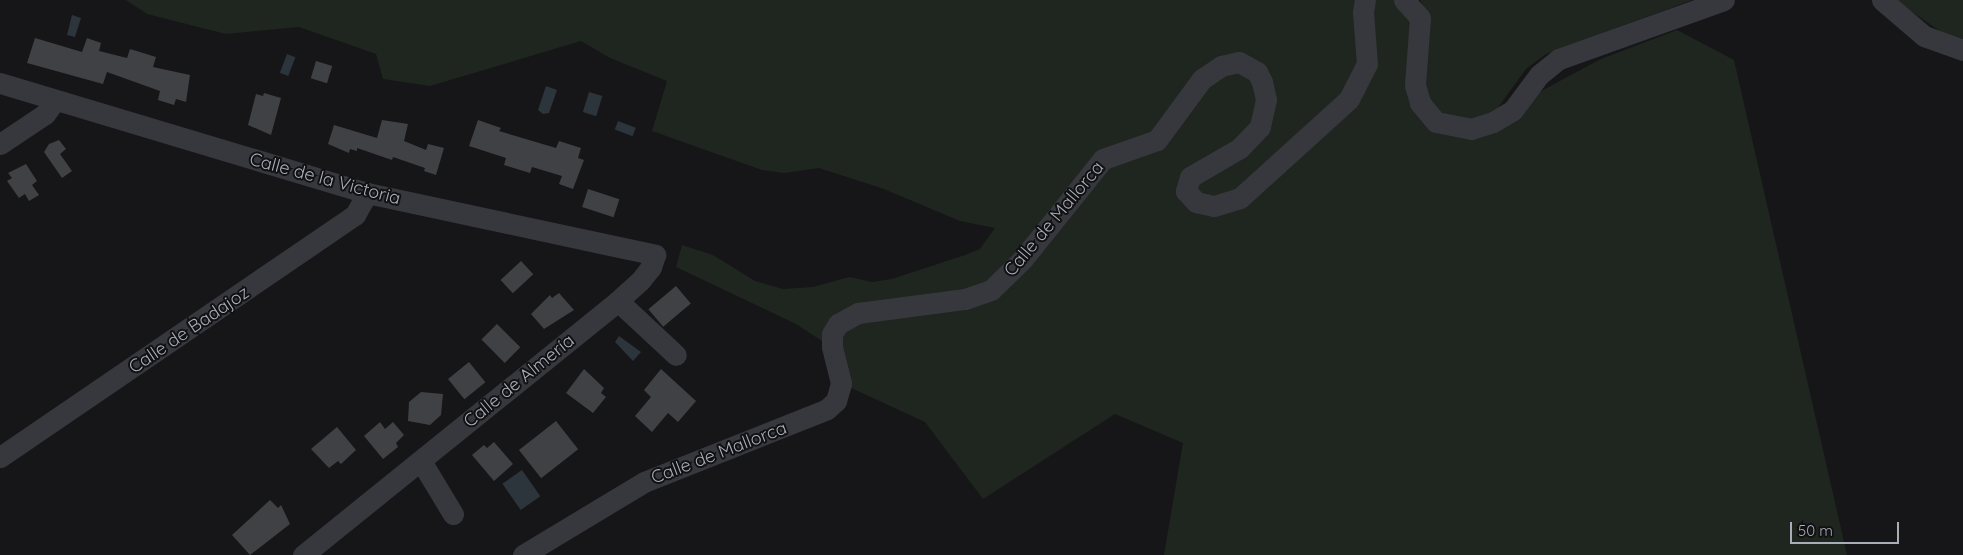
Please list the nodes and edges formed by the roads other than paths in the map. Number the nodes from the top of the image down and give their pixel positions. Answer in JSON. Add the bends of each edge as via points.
{"nodes":[{"id":1,"x":1365,"y":0,"type":"edge"},
{"id":2,"x":1404,"y":0,"type":"edge"},
{"id":3,"x":1724,"y":0,"type":"edge"},
{"id":4,"x":1882,"y":0,"type":"edge"},
{"id":5,"x":1963,"y":50,"type":"edge"},
{"id":6,"x":0,"y":83,"type":"edge"},
{"id":7,"x":55,"y":100,"type":"junction"},
{"id":8,"x":0,"y":144,"type":"edge"},
{"id":9,"x":367,"y":193,"type":"junction"},
{"id":10,"x":655,"y":254,"type":"joint"},
{"id":11,"x":618,"y":301,"type":"junction"},
{"id":12,"x":676,"y":355,"type":"dead end"},
{"id":13,"x":0,"y":457,"type":"edge"},
{"id":14,"x":421,"y":461,"type":"junction"},
{"id":15,"x":453,"y":514,"type":"dead end"},
{"id":16,"x":304,"y":555,"type":"edge"},
{"id":17,"x":523,"y":555,"type":"edge"}],
"edges":[{"from":1,"to":17,"type":"street","name":"Calle de Mallorca","via":[[1362,12],[1367,64],[1349,99],[1240,198],[1214,206],[1196,202],[1186,191],[1190,177],[1240,148],[1260,127],[1266,100],[1262,82],[1257,72],[1239,62],[1221,66],[1202,79],[1157,140],[1103,159],[1022,260],[991,290],[965,298],[858,313],[838,324],[832,334],[832,346],[841,383],[836,401],[827,409],[644,482]]},
{"from":2,"to":3,"type":"street","via":[[1420,18],[1415,86],[1420,103],[1436,122],[1471,129],[1493,122],[1513,110],[1539,75],[1559,59]]},
{"from":4,"to":5,"type":"street","via":[[1924,36]]},
{"from":6,"to":7,"type":"street","name":"Calle de la Victoria"},
{"from":7,"to":8,"type":"street","via":[[46,114]]},
{"from":7,"to":9,"type":"street","name":"Calle de la Victoria"},
{"from":9,"to":10,"type":"street","name":"Calle de la Victoria"},
{"from":9,"to":13,"type":"street","name":"Calle de Badajoz","via":[[355,215]]},
{"from":10,"to":11,"type":"street","name":"Calle de Almería","via":[[651,267],[641,280]]},
{"from":11,"to":12,"type":"street"},
{"from":11,"to":14,"type":"street","name":"Calle de Almería"},
{"from":14,"to":15,"type":"street"},
{"from":14,"to":16,"type":"street","name":"Calle de Almería"}]}
